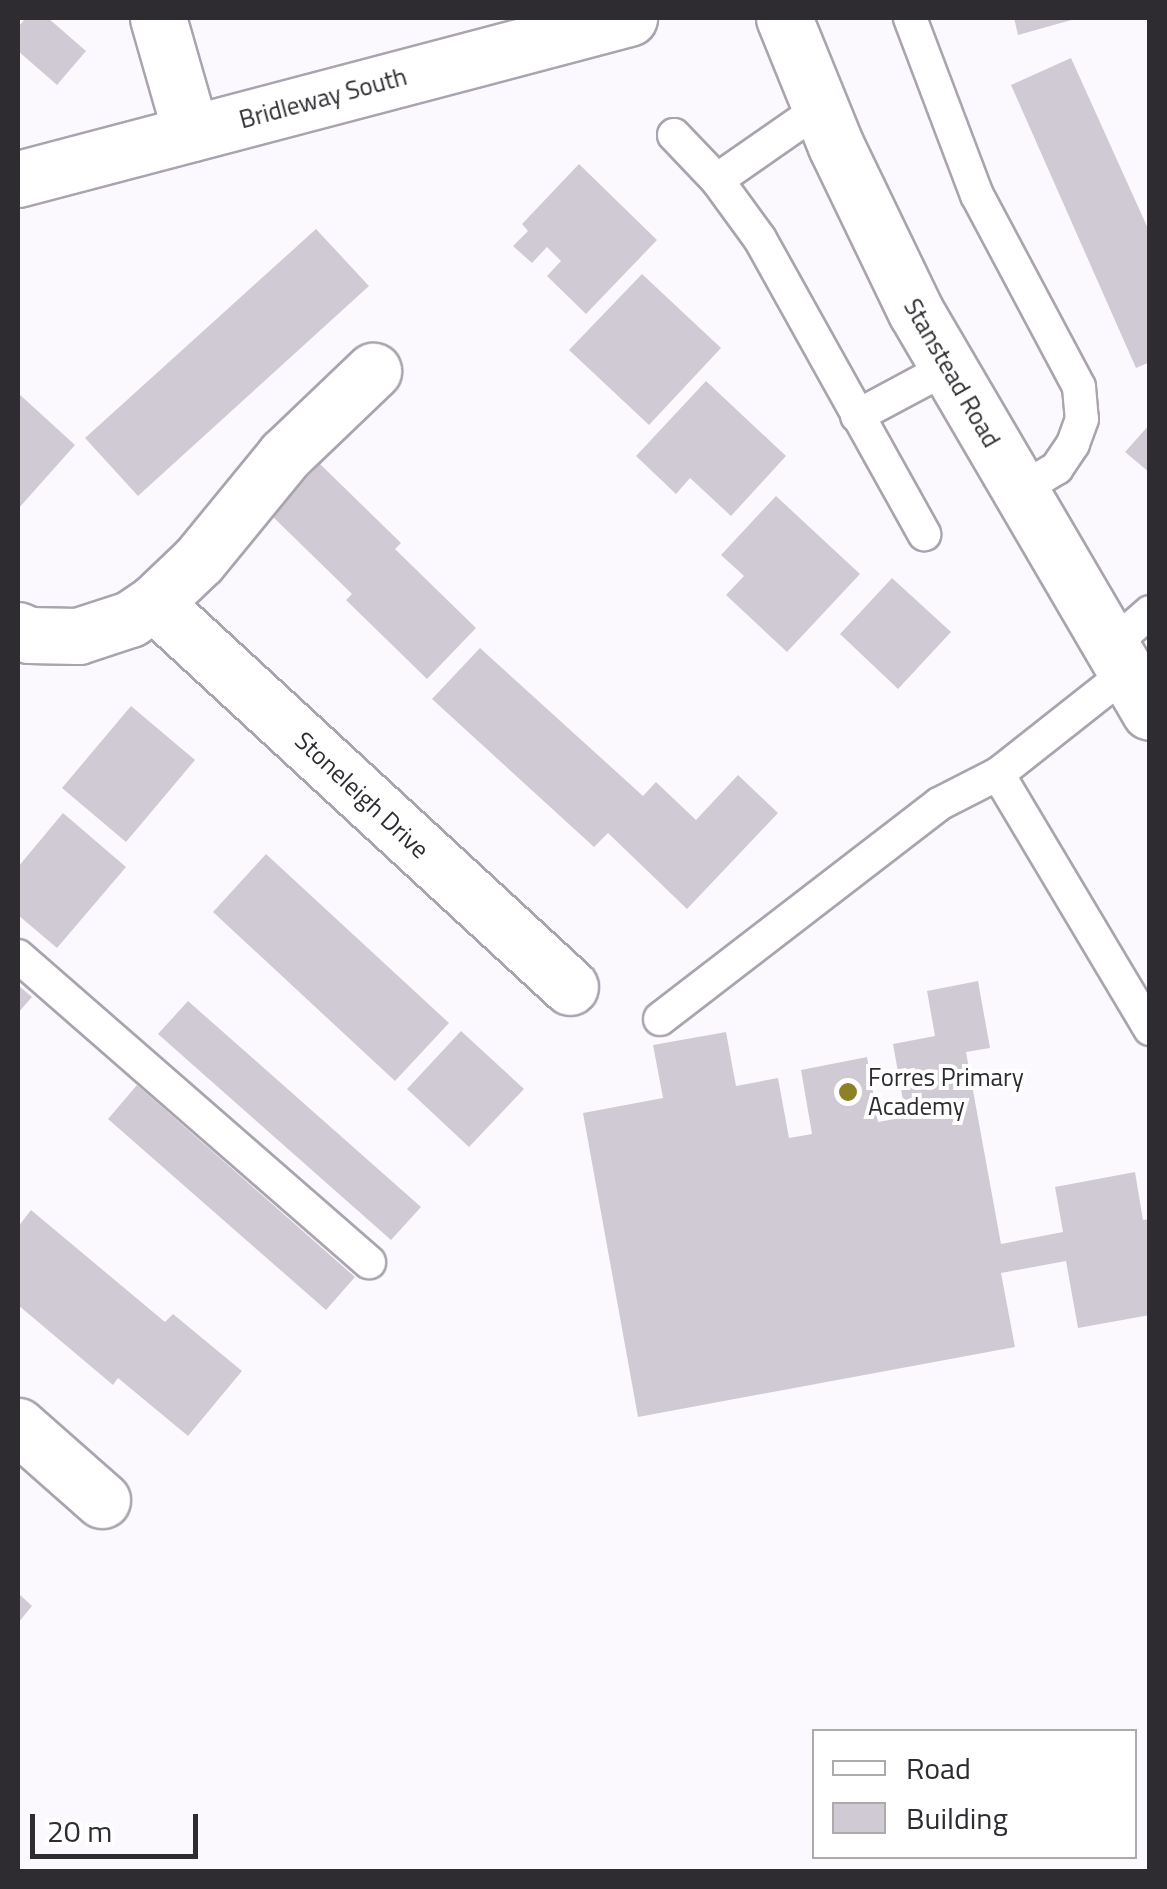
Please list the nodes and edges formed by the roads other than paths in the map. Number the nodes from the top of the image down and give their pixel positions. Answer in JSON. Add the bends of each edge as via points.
{"nodes":[{"id":1,"x":158,"y":18,"type":"edge"},
{"id":2,"x":629,"y":18,"type":"edge"},
{"id":3,"x":784,"y":18,"type":"edge"},
{"id":4,"x":910,"y":18,"type":"edge"},
{"id":5,"x":820,"y":109,"type":"junction"},
{"id":6,"x":191,"y":133,"type":"junction"},
{"id":7,"x":674,"y":135,"type":"dead end"},
{"id":8,"x":18,"y":179,"type":"edge"},
{"id":9,"x":717,"y":180,"type":"junction"},
{"id":10,"x":948,"y":368,"type":"junction"},
{"id":11,"x":373,"y":371,"type":"dead end"},
{"id":12,"x":857,"y":416,"type":"junction"},
{"id":13,"x":1020,"y":490,"type":"junction"},
{"id":14,"x":924,"y":534,"type":"dead end"},
{"id":15,"x":154,"y":603,"type":"junction"},
{"id":16,"x":1150,"y":612,"type":"edge"},
{"id":17,"x":21,"y":645,"type":"edge"},
{"id":18,"x":1129,"y":678,"type":"edge"},
{"id":19,"x":998,"y":774,"type":"junction"},
{"id":20,"x":18,"y":956,"type":"edge"},
{"id":21,"x":570,"y":988,"type":"dead end"},
{"id":22,"x":660,"y":1018,"type":"dead end"},
{"id":23,"x":1150,"y":1029,"type":"edge"},
{"id":24,"x":369,"y":1262,"type":"dead end"},
{"id":25,"x":18,"y":1426,"type":"edge"},
{"id":26,"x":102,"y":1500,"type":"dead end"}],
"edges":[{"from":1,"to":6,"type":"street"},
{"from":2,"to":6,"type":"street","name":"Bridleway South"},
{"from":3,"to":5,"type":"street","name":"Stanstead Road"},
{"from":4,"to":13,"type":"lane","via":[[978,195],[1078,386],[1082,419],[1073,444],[1056,468]]},
{"from":5,"to":9,"type":"lane"},
{"from":5,"to":10,"type":"street","name":"Stanstead Road"},
{"from":6,"to":8,"type":"street","name":"Bridleway South"},
{"from":7,"to":9,"type":"lane"},
{"from":9,"to":12,"type":"lane","via":[[788,285]]},
{"from":10,"to":12,"type":"lane"},
{"from":10,"to":13,"type":"street","name":"Stanstead Road"},
{"from":11,"to":15,"type":"street","via":[[285,454],[200,560]]},
{"from":12,"to":14,"type":"lane"},
{"from":13,"to":18,"type":"street","name":"Stanstead Road"},
{"from":15,"to":17,"type":"street","via":[[78,636]]},
{"from":15,"to":21,"type":"street","name":"Stoneleigh Drive"},
{"from":16,"to":18,"type":"lane"},
{"from":18,"to":19,"type":"lane"},
{"from":19,"to":22,"type":"lane","via":[[939,804]]},
{"from":19,"to":23,"type":"lane"},
{"from":20,"to":24,"type":"lane"},
{"from":25,"to":26,"type":"street"}]}
